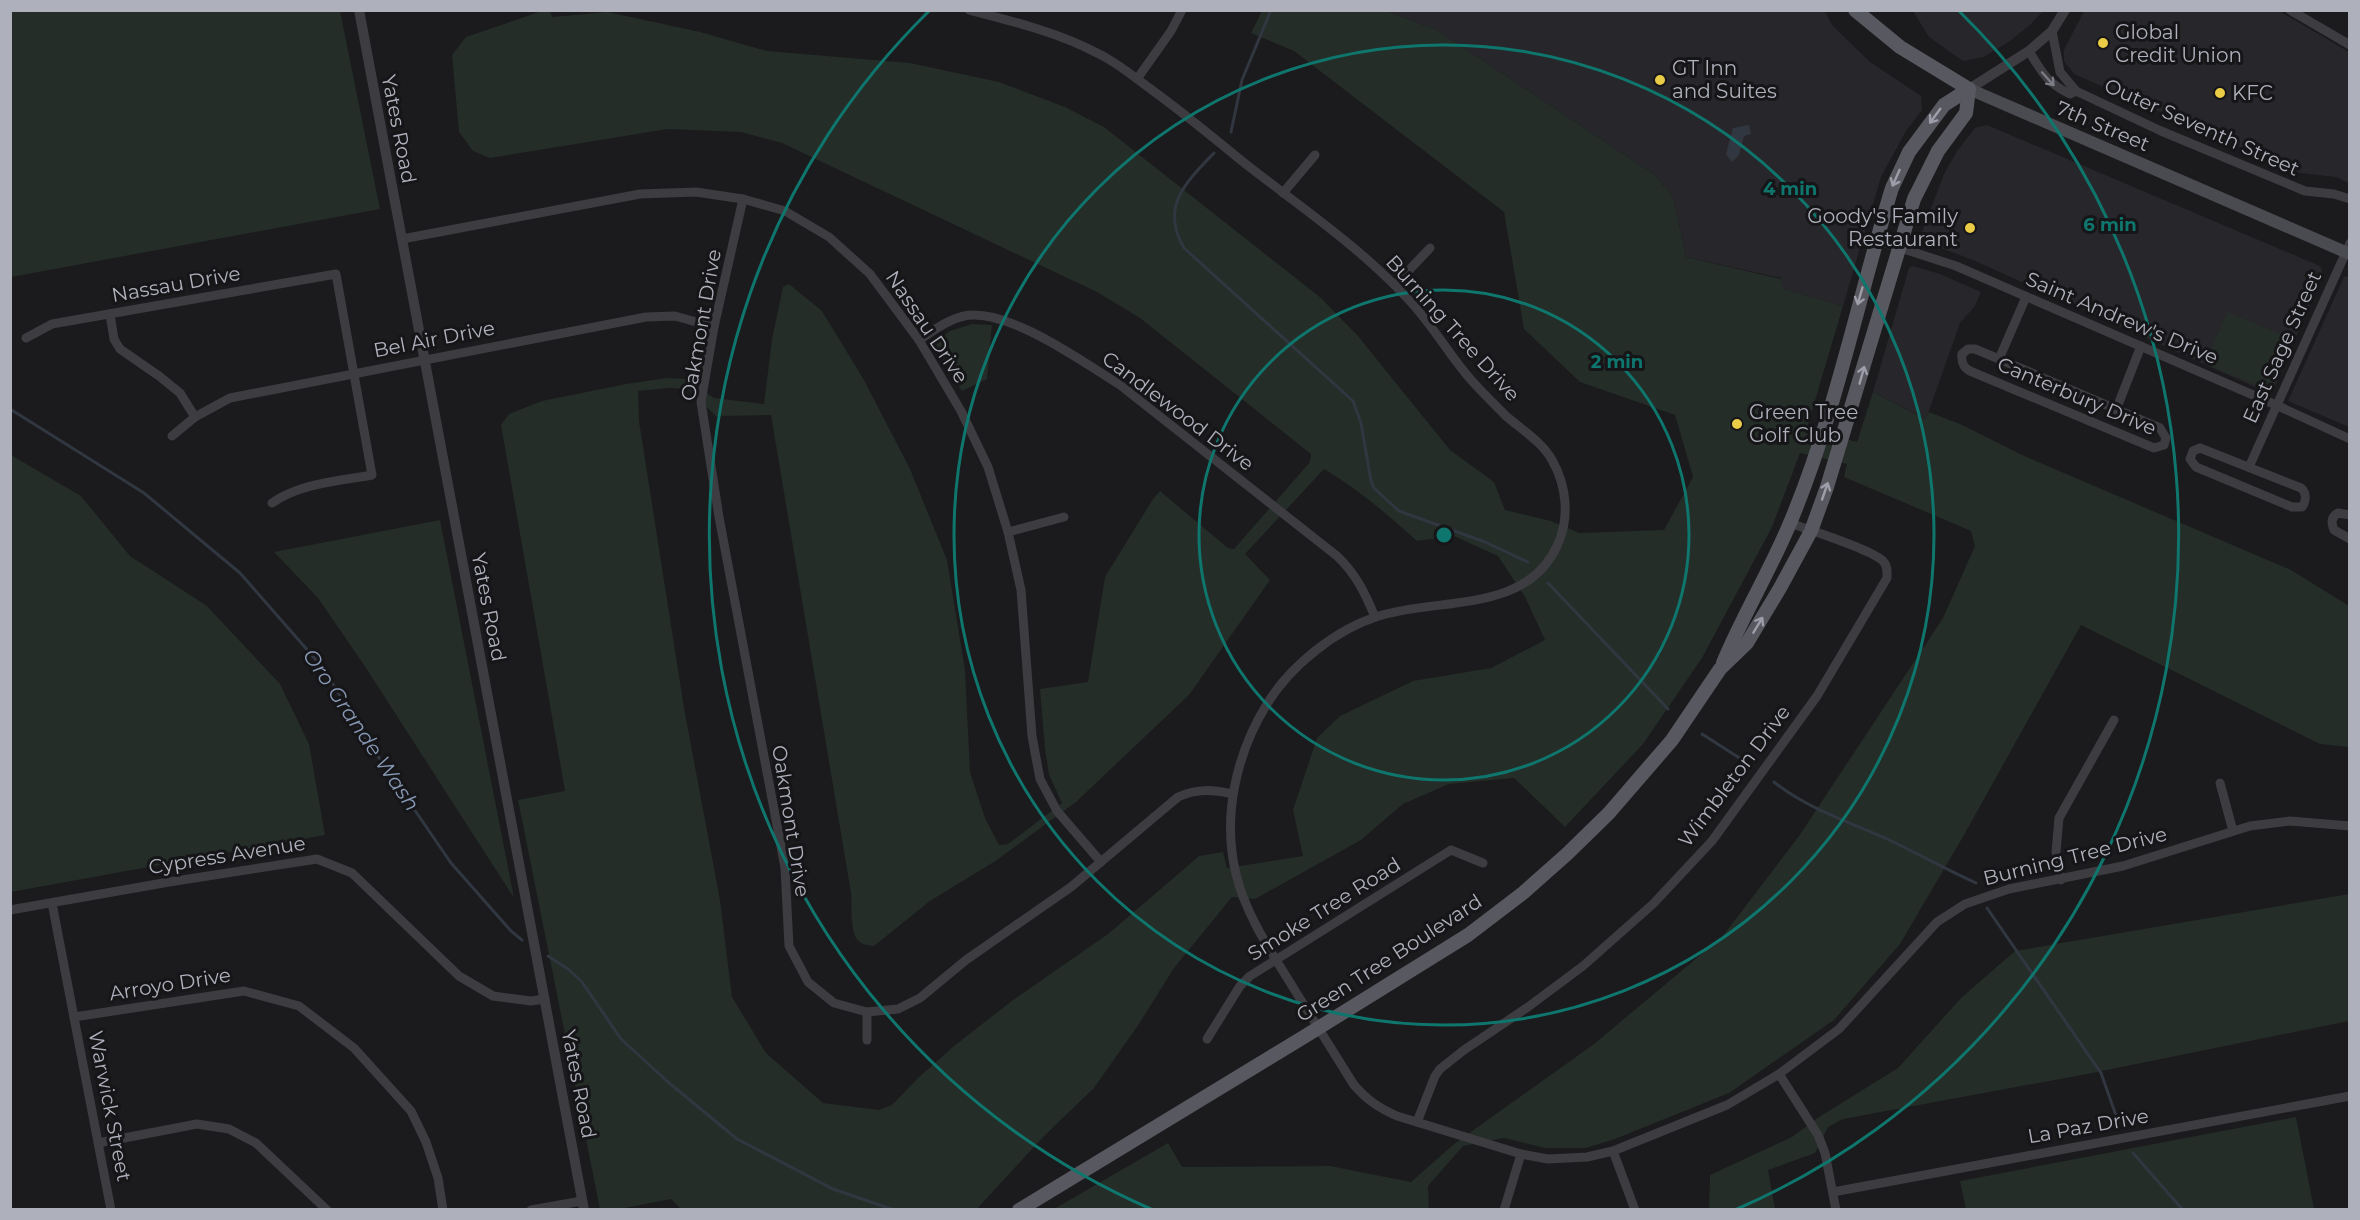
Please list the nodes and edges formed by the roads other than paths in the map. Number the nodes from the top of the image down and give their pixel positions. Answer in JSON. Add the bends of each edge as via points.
{"nodes":[{"id":1,"x":358,"y":10,"type":"edge"},
{"id":2,"x":969,"y":10,"type":"edge"},
{"id":3,"x":1182,"y":10,"type":"edge"},
{"id":4,"x":1855,"y":10,"type":"edge"},
{"id":5,"x":2065,"y":10,"type":"edge"},
{"id":6,"x":2290,"y":10,"type":"edge"},
{"id":7,"x":2052,"y":31,"type":"junction"},
{"id":8,"x":2349,"y":45,"type":"edge"},
{"id":9,"x":2029,"y":51,"type":"junction"},
{"id":10,"x":1137,"y":79,"type":"junction"},
{"id":11,"x":1969,"y":89,"type":"junction"},
{"id":12,"x":2076,"y":91,"type":"junction"},
{"id":13,"x":1315,"y":155,"type":"dead end"},
{"id":14,"x":1283,"y":193,"type":"junction"},
{"id":15,"x":743,"y":199,"type":"junction"},
{"id":16,"x":2349,"y":199,"type":"edge"},
{"id":17,"x":402,"y":239,"type":"junction"},
{"id":18,"x":1876,"y":240,"type":"junction"},
{"id":19,"x":1899,"y":247,"type":"junction"},
{"id":20,"x":1430,"y":248,"type":"dead end"},
{"id":21,"x":2348,"y":249,"type":"edge"},
{"id":22,"x":1395,"y":285,"type":"junction"},
{"id":23,"x":2026,"y":297,"type":"junction"},
{"id":24,"x":110,"y":314,"type":"junction"},
{"id":25,"x":714,"y":327,"type":"junction"},
{"id":26,"x":26,"y":339,"type":"dead end"},
{"id":27,"x":919,"y":340,"type":"junction"},
{"id":28,"x":2141,"y":346,"type":"junction"},
{"id":29,"x":424,"y":359,"type":"junction"},
{"id":30,"x":1999,"y":359,"type":"junction"},
{"id":31,"x":354,"y":373,"type":"junction"},
{"id":32,"x":2276,"y":405,"type":"junction"},
{"id":33,"x":2116,"y":410,"type":"junction"},
{"id":34,"x":195,"y":417,"type":"junction"},
{"id":35,"x":172,"y":436,"type":"dead end"},
{"id":36,"x":2349,"y":439,"type":"edge"},
{"id":37,"x":2249,"y":467,"type":"junction"},
{"id":38,"x":272,"y":502,"type":"dead end"},
{"id":39,"x":2349,"y":515,"type":"edge"},
{"id":40,"x":1064,"y":517,"type":"dead end"},
{"id":41,"x":1790,"y":523,"type":"junction"},
{"id":42,"x":1811,"y":531,"type":"junction"},
{"id":43,"x":1008,"y":532,"type":"junction"},
{"id":44,"x":2349,"y":539,"type":"edge"},
{"id":45,"x":1375,"y":617,"type":"junction"},
{"id":46,"x":1720,"y":669,"type":"junction"},
{"id":47,"x":2115,"y":720,"type":"dead end"},
{"id":48,"x":2220,"y":783,"type":"dead end"},
{"id":49,"x":1233,"y":794,"type":"junction"},
{"id":50,"x":2349,"y":826,"type":"edge"},
{"id":51,"x":2233,"y":831,"type":"junction"},
{"id":52,"x":1101,"y":862,"type":"junction"},
{"id":53,"x":1483,"y":863,"type":"dead end"},
{"id":54,"x":2061,"y":880,"type":"junction"},
{"id":55,"x":52,"y":903,"type":"junction"},
{"id":56,"x":10,"y":910,"type":"edge"},
{"id":57,"x":1275,"y":958,"type":"junction"},
{"id":58,"x":545,"y":999,"type":"junction"},
{"id":59,"x":867,"y":1012,"type":"junction"},
{"id":60,"x":74,"y":1017,"type":"junction"},
{"id":61,"x":1318,"y":1028,"type":"junction"},
{"id":62,"x":1207,"y":1039,"type":"dead end"},
{"id":63,"x":867,"y":1040,"type":"dead end"},
{"id":64,"x":1779,"y":1074,"type":"junction"},
{"id":65,"x":2349,"y":1096,"type":"edge"},
{"id":66,"x":1417,"y":1122,"type":"junction"},
{"id":67,"x":98,"y":1143,"type":"junction"},
{"id":68,"x":1613,"y":1151,"type":"junction"},
{"id":69,"x":1521,"y":1154,"type":"junction"},
{"id":70,"x":1833,"y":1192,"type":"junction"},
{"id":71,"x":583,"y":1205,"type":"edge"},
{"id":72,"x":111,"y":1209,"type":"edge"},
{"id":73,"x":327,"y":1209,"type":"edge"},
{"id":74,"x":443,"y":1209,"type":"edge"},
{"id":75,"x":531,"y":1209,"type":"edge"},
{"id":76,"x":1019,"y":1209,"type":"edge"},
{"id":77,"x":1504,"y":1209,"type":"edge"},
{"id":78,"x":1635,"y":1209,"type":"edge"},
{"id":79,"x":1836,"y":1209,"type":"edge"}],
"edges":[{"from":1,"to":17,"type":"street","name":"Yates Road"},
{"from":2,"to":10,"type":"street","name":"Burning Tree Drive","via":[[1059,37],[1100,54]]},
{"from":3,"to":10,"type":"street"},
{"from":4,"to":11,"type":"main road","name":"7th Street","via":[[1900,47]]},
{"from":5,"to":7,"type":"street"},
{"from":6,"to":8,"type":"street"},
{"from":7,"to":9,"type":"street"},
{"from":7,"to":12,"type":"street","via":[[2060,72]]},
{"from":9,"to":11,"type":"street"},
{"from":9,"to":12,"type":"street","name":"Outer Seventh Street","one_way":true,"via":[[2056,87],[2070,94]]},
{"from":10,"to":14,"type":"street","name":"Burning Tree Drive"},
{"from":11,"to":18,"type":"main road","name":"Green Tree Boulevard","one_way":true,"via":[[1944,105],[1909,152],[1892,188]]},
{"from":11,"to":19,"type":"main road","name":"Green Tree Boulevard","via":[[1966,113],[1923,177]]},
{"from":11,"to":21,"type":"main road","name":"7th Street"},
{"from":12,"to":16,"type":"street","name":"Outer Seventh Street","via":[[2305,191]]},
{"from":13,"to":14,"type":"street"},
{"from":14,"to":22,"type":"street","name":"Burning Tree Drive"},
{"from":15,"to":17,"type":"street","name":"Nassau Drive","via":[[696,192],[640,194]]},
{"from":15,"to":25,"type":"street","name":"Oakmont Drive"},
{"from":15,"to":27,"type":"street","name":"Nassau Drive","via":[[785,210],[829,237],[870,274]]},
{"from":17,"to":29,"type":"street","name":"Yates Road"},
{"from":18,"to":19,"type":"street","name":"Saint Andrew's Drive"},
{"from":18,"to":41,"type":"main road","name":"Green Tree Boulevard","one_way":true,"via":[[1818,444]]},
{"from":19,"to":23,"type":"street","name":"Saint Andrew's Drive","via":[[1956,266]]},
{"from":42,"to":19,"type":"main road","name":"Green Tree Boulevard","one_way":true},
{"from":20,"to":22,"type":"street"},
{"from":21,"to":32,"type":"street","name":"East Sage Street"},
{"from":22,"to":45,"type":"street","name":"Burning Tree Drive","via":[[1424,316],[1472,381],[1552,459],[1562,480],[1566,514],[1558,544],[1546,564],[1534,578],[1517,588],[1500,595]]},
{"from":23,"to":28,"type":"street","name":"Saint Andrew's Drive"},
{"from":23,"to":30,"type":"street","name":"Canterbury Drive"},
{"from":24,"to":26,"type":"street","name":"Nassau Drive","via":[[52,324]]},
{"from":24,"to":31,"type":"street","name":"Nassau Drive","via":[[336,274]]},
{"from":24,"to":34,"type":"street","via":[[120,350],[180,393]]},
{"from":25,"to":29,"type":"street","name":"Bel Air Drive","via":[[675,316],[646,318]]},
{"from":25,"to":59,"type":"street","name":"Oakmont Drive","via":[[701,402],[785,868],[789,946],[808,982],[834,1003]]},
{"from":27,"to":43,"type":"street","name":"Nassau Drive","via":[[961,411],[988,468]]},
{"from":27,"to":45,"type":"street","name":"Candlewood Drive","via":[[953,320],[994,316],[1096,370],[1337,556],[1363,587]]},
{"from":28,"to":32,"type":"street","name":"Saint Andrew's Drive"},
{"from":28,"to":33,"type":"street","name":"Canterbury Drive"},
{"from":29,"to":31,"type":"street","name":"Bel Air Drive"},
{"from":29,"to":58,"type":"street","name":"Yates Road"},
{"from":30,"to":33,"type":"street","name":"Canterbury Drive"},
{"from":30,"to":33,"type":"street","name":"Canterbury Drive","via":[[1972,349],[1961,358],[1965,368],[2154,448],[2164,445],[2166,438],[2160,428]]},
{"from":31,"to":34,"type":"street","name":"Bel Air Drive","via":[[230,398]]},
{"from":31,"to":38,"type":"street","via":[[372,475],[304,488]]},
{"from":32,"to":36,"type":"street","name":"Saint Andrew's Drive"},
{"from":32,"to":37,"type":"street","name":"East Sage Street"},
{"from":34,"to":35,"type":"street","name":"Bel Air Drive"},
{"from":37,"to":37,"type":"street","via":[[2200,448],[2193,451],[2190,459],[2196,467],[2292,507],[2304,504],[2301,488]]},
{"from":39,"to":44,"type":"street","via":[[2338,513],[2332,522],[2334,530]]},
{"from":40,"to":43,"type":"street"},
{"from":41,"to":42,"type":"street","name":"Wimbleton Drive"},
{"from":41,"to":46,"type":"main road","name":"Green Tree Boulevard"},
{"from":46,"to":42,"type":"main road","name":"Green Tree Boulevard","one_way":true,"via":[[1747,643]]},
{"from":42,"to":66,"type":"street","name":"Wimbleton Drive","via":[[1870,553],[1888,569],[1887,578],[1817,696],[1712,841],[1660,896],[1582,966],[1447,1062],[1435,1076]]},
{"from":43,"to":52,"type":"street","name":"Nassau Drive","via":[[1021,590],[1032,736],[1040,779],[1057,811]]},
{"from":45,"to":49,"type":"street","name":"Burning Tree Drive","via":[[1335,637],[1301,663],[1272,695],[1248,739]]},
{"from":46,"to":61,"type":"main road","name":"Green Tree Boulevard","via":[[1672,740],[1568,854],[1468,934]]},
{"from":47,"to":54,"type":"street","via":[[2060,818],[2056,852]]},
{"from":48,"to":51,"type":"street"},
{"from":49,"to":52,"type":"street","name":"Oakmont Drive","via":[[1205,789],[1178,797]]},
{"from":49,"to":57,"type":"street","name":"Burning Tree Drive","via":[[1231,827],[1236,875],[1249,911]]},
{"from":50,"to":51,"type":"street","name":"Burning Tree Drive","via":[[2290,821]]},
{"from":51,"to":54,"type":"street","name":"Burning Tree Drive","via":[[2123,866]]},
{"from":52,"to":59,"type":"street","name":"Oakmont Drive","via":[[920,998],[898,1009]]},
{"from":53,"to":57,"type":"street","name":"Smoke Tree Road","via":[[1451,850]]},
{"from":54,"to":64,"type":"street","name":"Burning Tree Drive","via":[[1986,895],[1951,912],[1937,922],[1839,1029]]},
{"from":55,"to":56,"type":"street","name":"Cypress Avenue"},
{"from":55,"to":58,"type":"street","name":"Cypress Avenue","via":[[317,859],[352,873],[459,976],[493,996]]},
{"from":55,"to":60,"type":"street","name":"Warwick Street"},
{"from":57,"to":61,"type":"street","name":"Burning Tree Drive"},
{"from":57,"to":62,"type":"street","name":"Smoke Tree Road","via":[[1240,986]]},
{"from":58,"to":71,"type":"street","name":"Yates Road"},
{"from":59,"to":63,"type":"street"},
{"from":60,"to":67,"type":"street","name":"Warwick Street"},
{"from":60,"to":74,"type":"street","name":"Arroyo Drive","via":[[244,991],[299,1006],[354,1047],[411,1111],[438,1178]]},
{"from":61,"to":66,"type":"street","name":"Burning Tree Drive","via":[[1365,1098],[1378,1108]]},
{"from":61,"to":76,"type":"main road","name":"Green Tree Boulevard"},
{"from":64,"to":68,"type":"street","name":"Burning Tree Drive","via":[[1727,1105]]},
{"from":64,"to":70,"type":"street","via":[[1818,1135]]},
{"from":65,"to":70,"type":"street","name":"La Paz Drive"},
{"from":66,"to":69,"type":"street","name":"Burning Tree Drive"},
{"from":67,"to":72,"type":"street","name":"Warwick Street"},
{"from":67,"to":73,"type":"street","via":[[197,1124],[229,1129],[256,1143]]},
{"from":68,"to":69,"type":"street","name":"Burning Tree Drive","via":[[1565,1160]]},
{"from":68,"to":78,"type":"street"},
{"from":69,"to":77,"type":"street"},
{"from":70,"to":79,"type":"street"},
{"from":71,"to":75,"type":"street"}]}
